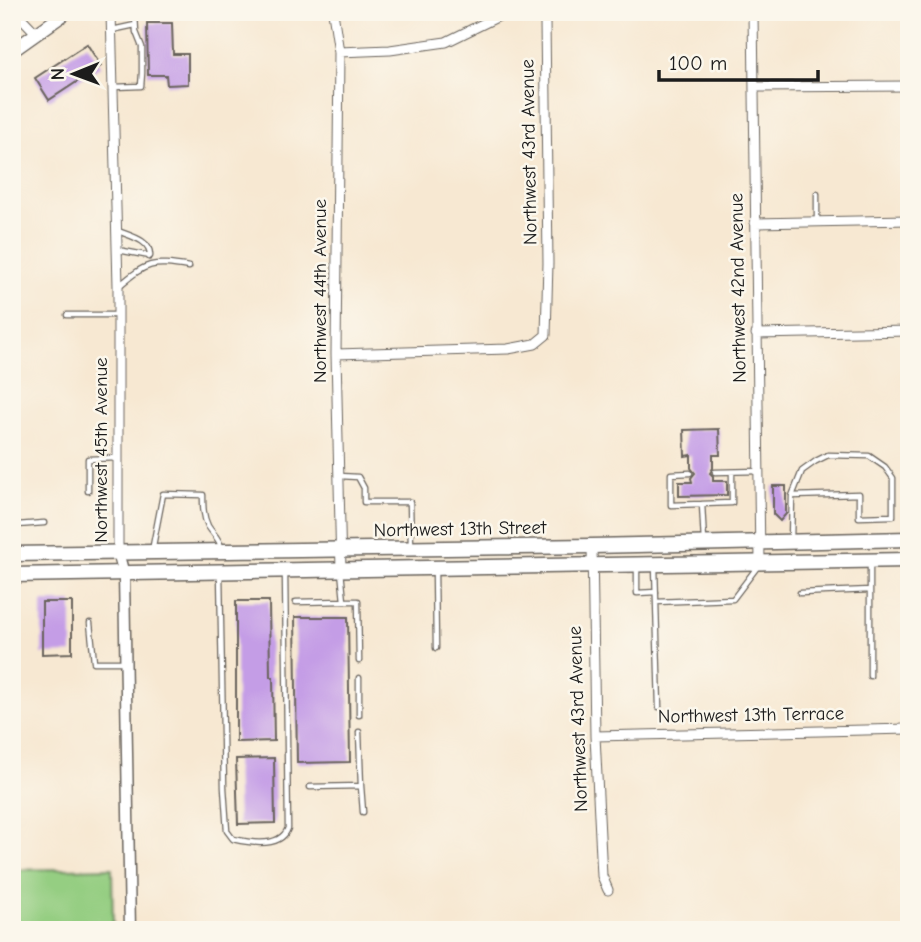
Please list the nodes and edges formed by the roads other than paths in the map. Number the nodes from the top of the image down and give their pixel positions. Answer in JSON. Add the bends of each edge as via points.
{"nodes":[{"id":1,"x":16,"y":12,"type":"edge"},
{"id":2,"x":67,"y":12,"type":"edge"},
{"id":3,"x":111,"y":12,"type":"edge"},
{"id":4,"x":137,"y":12,"type":"edge"},
{"id":5,"x":333,"y":12,"type":"edge"},
{"id":6,"x":506,"y":12,"type":"edge"},
{"id":7,"x":541,"y":12,"type":"edge"},
{"id":8,"x":753,"y":12,"type":"edge"},
{"id":9,"x":135,"y":25,"type":"junction"},
{"id":10,"x":112,"y":30,"type":"junction"},
{"id":11,"x":36,"y":33,"type":"junction"},
{"id":12,"x":12,"y":51,"type":"edge"},
{"id":13,"x":339,"y":52,"type":"junction"},
{"id":14,"x":909,"y":86,"type":"edge"},
{"id":15,"x":114,"y":87,"type":"junction"},
{"id":16,"x":754,"y":88,"type":"junction"},
{"id":17,"x":817,"y":194,"type":"dead end"},
{"id":18,"x":909,"y":220,"type":"edge"},
{"id":19,"x":817,"y":222,"type":"junction"},
{"id":20,"x":755,"y":223,"type":"junction"},
{"id":21,"x":117,"y":231,"type":"junction"},
{"id":22,"x":117,"y":250,"type":"junction"},
{"id":23,"x":149,"y":256,"type":"junction"},
{"id":24,"x":149,"y":264,"type":"junction"},
{"id":25,"x":189,"y":267,"type":"dead end"},
{"id":26,"x":118,"y":286,"type":"junction"},
{"id":27,"x":67,"y":315,"type":"dead end"},
{"id":28,"x":118,"y":315,"type":"junction"},
{"id":29,"x":909,"y":331,"type":"edge"},
{"id":30,"x":756,"y":334,"type":"junction"},
{"id":31,"x":336,"y":354,"type":"junction"},
{"id":32,"x":118,"y":458,"type":"junction"},
{"id":33,"x":759,"y":471,"type":"junction"},
{"id":34,"x":715,"y":472,"type":"dead end"},
{"id":35,"x":732,"y":472,"type":"junction"},
{"id":36,"x":690,"y":473,"type":"dead end"},
{"id":37,"x":339,"y":476,"type":"junction"},
{"id":38,"x":88,"y":491,"type":"dead end"},
{"id":39,"x":792,"y":496,"type":"junction"},
{"id":40,"x":702,"y":504,"type":"junction"},
{"id":41,"x":44,"y":523,"type":"dead end"},
{"id":42,"x":12,"y":528,"type":"edge"},
{"id":43,"x":909,"y":539,"type":"edge"},
{"id":44,"x":791,"y":541,"type":"junction"},
{"id":45,"x":760,"y":542,"type":"junction"},
{"id":46,"x":704,"y":543,"type":"junction"},
{"id":47,"x":592,"y":546,"type":"junction"},
{"id":48,"x":411,"y":548,"type":"junction"},
{"id":49,"x":341,"y":550,"type":"junction"},
{"id":50,"x":223,"y":551,"type":"junction"},
{"id":51,"x":118,"y":552,"type":"junction"},
{"id":52,"x":152,"y":552,"type":"junction"},
{"id":53,"x":12,"y":554,"type":"edge"},
{"id":54,"x":909,"y":560,"type":"edge"},
{"id":55,"x":870,"y":561,"type":"junction"},
{"id":56,"x":760,"y":563,"type":"junction"},
{"id":57,"x":636,"y":565,"type":"junction"},
{"id":58,"x":655,"y":565,"type":"junction"},
{"id":59,"x":592,"y":566,"type":"junction"},
{"id":60,"x":435,"y":569,"type":"junction"},
{"id":61,"x":341,"y":570,"type":"junction"},
{"id":62,"x":285,"y":571,"type":"junction"},
{"id":63,"x":220,"y":572,"type":"junction"},
{"id":64,"x":124,"y":574,"type":"junction"},
{"id":65,"x":12,"y":575,"type":"edge"},
{"id":66,"x":870,"y":590,"type":"junction"},
{"id":67,"x":656,"y":592,"type":"junction"},
{"id":68,"x":800,"y":593,"type":"dead end"},
{"id":69,"x":344,"y":601,"type":"junction"},
{"id":70,"x":296,"y":602,"type":"dead end"},
{"id":71,"x":656,"y":602,"type":"junction"},
{"id":72,"x":90,"y":623,"type":"dead end"},
{"id":73,"x":436,"y":648,"type":"dead end"},
{"id":74,"x":359,"y":661,"type":"dead end"},
{"id":75,"x":126,"y":662,"type":"junction"},
{"id":76,"x":870,"y":676,"type":"dead end"},
{"id":77,"x":359,"y":678,"type":"dead end"},
{"id":78,"x":659,"y":707,"type":"dead end"},
{"id":79,"x":359,"y":715,"type":"dead end"},
{"id":80,"x":909,"y":729,"type":"edge"},
{"id":81,"x":359,"y":732,"type":"dead end"},
{"id":82,"x":595,"y":736,"type":"junction"},
{"id":83,"x":361,"y":786,"type":"junction"},
{"id":84,"x":310,"y":787,"type":"dead end"},
{"id":85,"x":363,"y":813,"type":"dead end"},
{"id":86,"x":608,"y":890,"type":"dead end"},
{"id":87,"x":130,"y":930,"type":"edge"}],
"edges":[{"from":1,"to":11,"type":"street"},
{"from":2,"to":11,"type":"main road"},
{"from":3,"to":10,"type":"street","name":"Northwest 45th Avenue"},
{"from":4,"to":9,"type":"lane"},
{"from":5,"to":13,"type":"street","name":"Northwest 44th Avenue"},
{"from":6,"to":13,"type":"street","via":[[446,42]]},
{"from":7,"to":31,"type":"street","name":"Northwest 43rd Avenue","via":[[546,73],[546,335],[535,344],[508,349]]},
{"from":8,"to":16,"type":"street","name":"Northwest 42nd Avenue"},
{"from":9,"to":10,"type":"lane"},
{"from":9,"to":15,"type":"lane","via":[[142,47],[141,86]]},
{"from":10,"to":15,"type":"street","name":"Northwest 45th Avenue"},
{"from":11,"to":12,"type":"main road"},
{"from":13,"to":31,"type":"street","name":"Northwest 44th Avenue"},
{"from":14,"to":16,"type":"street"},
{"from":15,"to":21,"type":"street","name":"Northwest 45th Avenue"},
{"from":16,"to":20,"type":"street","name":"Northwest 42nd Avenue"},
{"from":17,"to":19,"type":"lane"},
{"from":18,"to":19,"type":"street"},
{"from":19,"to":20,"type":"street"},
{"from":20,"to":30,"type":"street","name":"Northwest 42nd Avenue"},
{"from":21,"to":22,"type":"street","name":"Northwest 45th Avenue"},
{"from":21,"to":23,"type":"lane","via":[[148,245]]},
{"from":22,"to":23,"type":"lane"},
{"from":22,"to":26,"type":"street","name":"Northwest 45th Avenue"},
{"from":23,"to":24,"type":"lane"},
{"from":24,"to":25,"type":"lane"},
{"from":24,"to":26,"type":"lane"},
{"from":26,"to":28,"type":"street","name":"Northwest 45th Avenue"},
{"from":27,"to":28,"type":"lane"},
{"from":28,"to":32,"type":"street","name":"Northwest 45th Avenue"},
{"from":29,"to":30,"type":"street"},
{"from":30,"to":33,"type":"street","name":"Northwest 42nd Avenue"},
{"from":31,"to":37,"type":"street","name":"Northwest 44th Avenue"},
{"from":32,"to":38,"type":"lane","via":[[88,459]]},
{"from":32,"to":51,"type":"street","name":"Northwest 45th Avenue"},
{"from":33,"to":35,"type":"lane"},
{"from":33,"to":45,"type":"street","name":"Northwest 42nd Avenue"},
{"from":34,"to":35,"type":"lane"},
{"from":35,"to":40,"type":"lane","via":[[732,503]]},
{"from":36,"to":40,"type":"lane","via":[[671,474],[671,505]]},
{"from":37,"to":48,"type":"lane","via":[[358,477],[364,502],[410,502]]},
{"from":37,"to":49,"type":"street","name":"Northwest 44th Avenue"},
{"from":39,"to":39,"type":"lane","via":[[802,471],[816,461],[828,456],[869,456],[893,478],[893,516],[859,517],[859,494]]},
{"from":39,"to":44,"type":"lane"},
{"from":40,"to":46,"type":"lane"},
{"from":41,"to":42,"type":"lane"},
{"from":43,"to":44,"type":"main road","name":"Northwest 13th Street"},
{"from":44,"to":45,"type":"main road","name":"Northwest 13th Street"},
{"from":45,"to":46,"type":"main road","name":"Northwest 13th Street"},
{"from":45,"to":56,"type":"street","name":"Northwest 42nd Avenue"},
{"from":46,"to":47,"type":"main road","name":"Northwest 13th Street"},
{"from":47,"to":48,"type":"main road","name":"Northwest 13th Street"},
{"from":47,"to":59,"type":"street","name":"Northwest 43rd Avenue"},
{"from":48,"to":49,"type":"main road","name":"Northwest 13th Street"},
{"from":49,"to":50,"type":"main road","name":"Northwest 13th Street"},
{"from":49,"to":61,"type":"street","name":"Northwest 44th Avenue"},
{"from":50,"to":52,"type":"main road","name":"Northwest 13th Street"},
{"from":50,"to":52,"type":"lane","via":[[206,523],[203,495],[163,494]]},
{"from":51,"to":52,"type":"main road","name":"Northwest 13th Street"},
{"from":51,"to":53,"type":"main road","name":"Northwest 13th Street"},
{"from":51,"to":64,"type":"street","name":"Northwest 45th Avenue"},
{"from":54,"to":55,"type":"main road","name":"Northwest 13th Street"},
{"from":55,"to":56,"type":"main road","name":"Northwest 13th Street"},
{"from":55,"to":66,"type":"lane"},
{"from":56,"to":58,"type":"main road","name":"Northwest 13th Street"},
{"from":56,"to":71,"type":"lane","via":[[733,599]]},
{"from":57,"to":58,"type":"main road","name":"Northwest 13th Street"},
{"from":57,"to":59,"type":"main road","name":"Northwest 13th Street"},
{"from":57,"to":67,"type":"lane","via":[[637,593]]},
{"from":58,"to":67,"type":"lane"},
{"from":59,"to":60,"type":"main road","name":"Northwest 13th Street"},
{"from":59,"to":82,"type":"street","name":"Northwest 43rd Avenue"},
{"from":60,"to":61,"type":"main road","name":"Northwest 13th Street"},
{"from":60,"to":73,"type":"lane"},
{"from":61,"to":62,"type":"main road","name":"Northwest 13th Street"},
{"from":61,"to":69,"type":"lane"},
{"from":62,"to":63,"type":"main road","name":"Northwest 13th Street"},
{"from":62,"to":63,"type":"lane","via":[[288,828],[279,839],[267,842],[233,839],[227,831]]},
{"from":63,"to":64,"type":"main road","name":"Northwest 13th Street"},
{"from":64,"to":65,"type":"main road","name":"Northwest 13th Street"},
{"from":64,"to":75,"type":"street","name":"Northwest 45th Avenue"},
{"from":66,"to":68,"type":"lane"},
{"from":66,"to":76,"type":"lane"},
{"from":67,"to":71,"type":"lane"},
{"from":69,"to":70,"type":"lane"},
{"from":69,"to":74,"type":"lane","via":[[358,601]]},
{"from":71,"to":78,"type":"lane"},
{"from":72,"to":75,"type":"lane","via":[[94,662]]},
{"from":75,"to":87,"type":"street","name":"Northwest 45th Avenue"},
{"from":77,"to":79,"type":"lane"},
{"from":80,"to":82,"type":"street","name":"Northwest 13th Terrace"},
{"from":81,"to":83,"type":"lane"},
{"from":82,"to":86,"type":"street","name":"Northwest 43rd Avenue","via":[[602,876]]},
{"from":83,"to":84,"type":"lane"},
{"from":83,"to":85,"type":"lane"}]}
